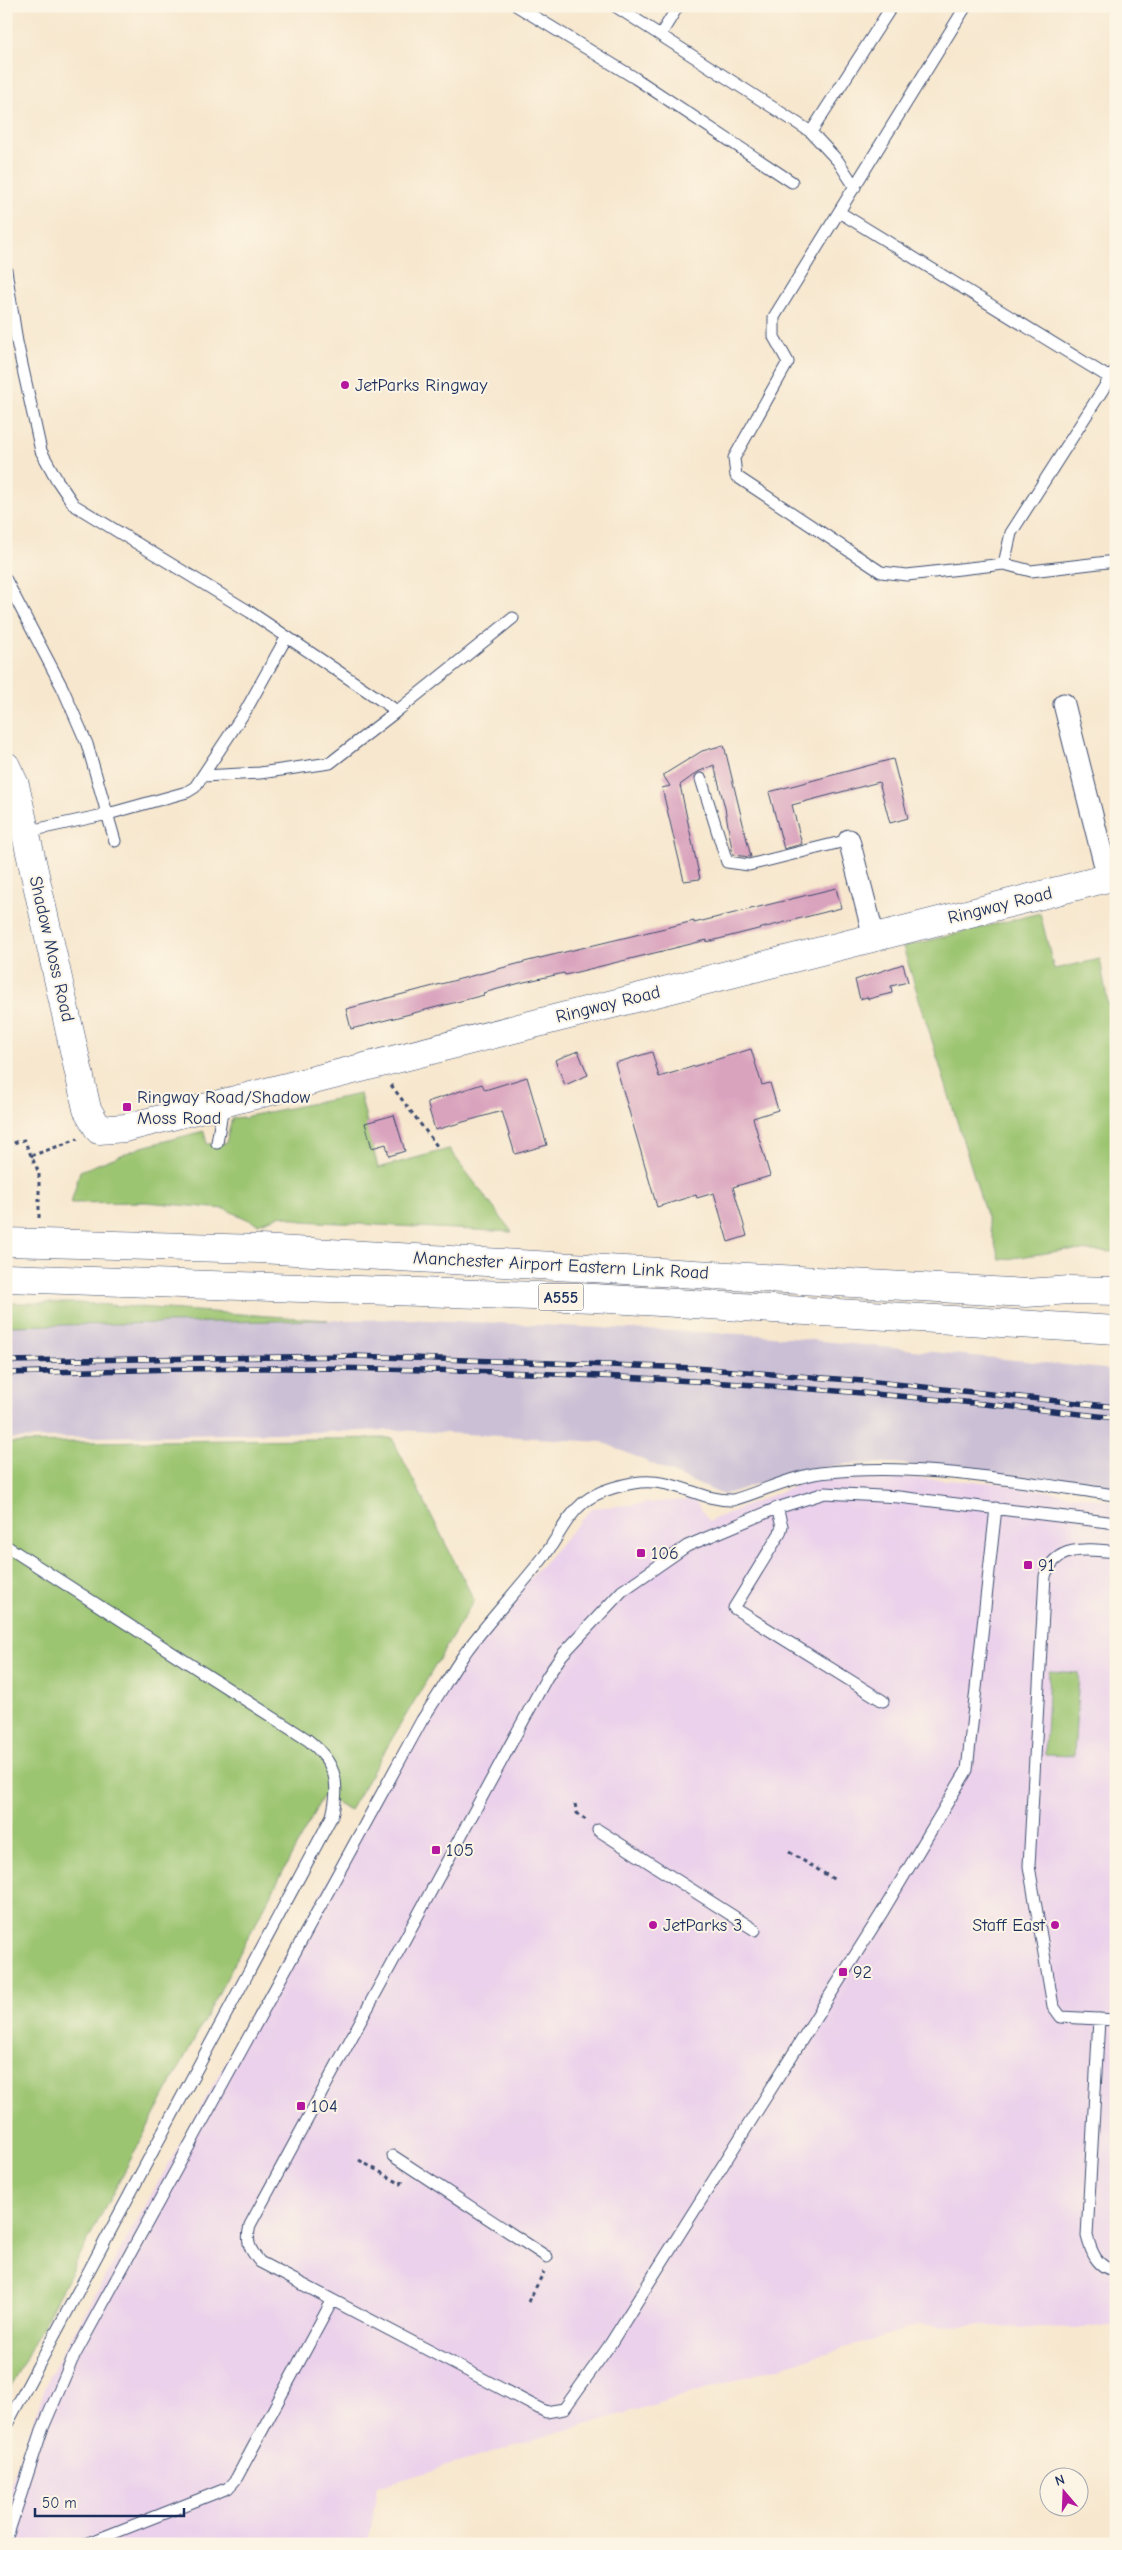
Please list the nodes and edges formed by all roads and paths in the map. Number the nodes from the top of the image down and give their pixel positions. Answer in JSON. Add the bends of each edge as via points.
{"nodes":[{"id":1,"x":517,"y":6,"type":"edge"},
{"id":2,"x":616,"y":6,"type":"edge"},
{"id":3,"x":678,"y":6,"type":"edge"},
{"id":4,"x":892,"y":6,"type":"edge"},
{"id":5,"x":966,"y":6,"type":"edge"},
{"id":6,"x":661,"y":34,"type":"junction"},
{"id":7,"x":811,"y":132,"type":"junction"},
{"id":8,"x":792,"y":182,"type":"dead end"},
{"id":9,"x":855,"y":187,"type":"junction"},
{"id":10,"x":839,"y":212,"type":"junction"},
{"id":11,"x":6,"y":270,"type":"edge"},
{"id":12,"x":1113,"y":373,"type":"edge"},
{"id":13,"x":1116,"y":561,"type":"edge"},
{"id":14,"x":1004,"y":564,"type":"junction"},
{"id":15,"x":6,"y":580,"type":"edge"},
{"id":16,"x":513,"y":618,"type":"dead end"},
{"id":17,"x":286,"y":638,"type":"junction"},
{"id":18,"x":1064,"y":704,"type":"dead end"},
{"id":19,"x":397,"y":711,"type":"junction"},
{"id":20,"x":6,"y":766,"type":"edge"},
{"id":21,"x":203,"y":776,"type":"junction"},
{"id":22,"x":701,"y":779,"type":"dead end"},
{"id":23,"x":108,"y":814,"type":"junction"},
{"id":24,"x":25,"y":832,"type":"junction"},
{"id":25,"x":849,"y":840,"type":"joint"},
{"id":26,"x":115,"y":841,"type":"dead end"},
{"id":27,"x":1112,"y":877,"type":"edge"},
{"id":28,"x":874,"y":937,"type":"junction"},
{"id":29,"x":391,"y":1085,"type":"dead end"},
{"id":30,"x":223,"y":1103,"type":"junction"},
{"id":31,"x":100,"y":1130,"type":"junction"},
{"id":32,"x":217,"y":1143,"type":"dead end"},
{"id":33,"x":6,"y":1145,"type":"edge"},
{"id":34,"x":437,"y":1146,"type":"dead end"},
{"id":35,"x":31,"y":1156,"type":"junction"},
{"id":36,"x":39,"y":1226,"type":"dead end"},
{"id":37,"x":6,"y":1242,"type":"edge"},
{"id":38,"x":6,"y":1278,"type":"edge"},
{"id":39,"x":1116,"y":1291,"type":"edge"},
{"id":40,"x":1116,"y":1330,"type":"edge"},
{"id":41,"x":1116,"y":1495,"type":"edge"},
{"id":42,"x":777,"y":1508,"type":"junction"},
{"id":43,"x":996,"y":1508,"type":"junction"},
{"id":44,"x":1116,"y":1523,"type":"edge"},
{"id":45,"x":6,"y":1546,"type":"edge"},
{"id":46,"x":1116,"y":1552,"type":"edge"},
{"id":47,"x":883,"y":1700,"type":"dead end"},
{"id":48,"x":575,"y":1804,"type":"dead end"},
{"id":49,"x":583,"y":1818,"type":"dead end"},
{"id":50,"x":598,"y":1830,"type":"dead end"},
{"id":51,"x":789,"y":1852,"type":"dead end"},
{"id":52,"x":835,"y":1880,"type":"dead end"},
{"id":53,"x":755,"y":1930,"type":"dead end"},
{"id":54,"x":1099,"y":2020,"type":"junction"},
{"id":55,"x":1116,"y":2020,"type":"edge"},
{"id":56,"x":393,"y":2156,"type":"dead end"},
{"id":57,"x":359,"y":2160,"type":"dead end"},
{"id":58,"x":368,"y":2165,"type":"dead end"},
{"id":59,"x":547,"y":2257,"type":"dead end"},
{"id":60,"x":1116,"y":2270,"type":"edge"},
{"id":61,"x":538,"y":2282,"type":"dead end"},
{"id":62,"x":332,"y":2301,"type":"junction"},
{"id":63,"x":528,"y":2302,"type":"dead end"},
{"id":64,"x":6,"y":2426,"type":"edge"},
{"id":65,"x":6,"y":2540,"type":"edge"},
{"id":66,"x":86,"y":2544,"type":"edge"}],
"edges":[{"from":1,"to":8,"type":"lane","via":[[635,78]]},
{"from":2,"to":6,"type":"lane"},
{"from":3,"to":6,"type":"lane"},
{"from":4,"to":7,"type":"lane"},
{"from":5,"to":9,"type":"lane"},
{"from":6,"to":7,"type":"lane"},
{"from":7,"to":9,"type":"lane","via":[[838,161]]},
{"from":9,"to":10,"type":"lane"},
{"from":10,"to":12,"type":"lane"},
{"from":10,"to":14,"type":"lane","via":[[774,317],[774,337],[788,362],[734,458],[736,476],[881,572],[907,575]]},
{"from":11,"to":17,"type":"lane","via":[[41,451],[74,505],[250,612]]},
{"from":12,"to":14,"type":"lane","via":[[1011,534]]},
{"from":13,"to":14,"type":"lane","via":[[1031,571]]},
{"from":15,"to":23,"type":"lane","via":[[63,689],[87,744]]},
{"from":16,"to":19,"type":"lane"},
{"from":17,"to":19,"type":"lane"},
{"from":17,"to":21,"type":"lane","via":[[246,710]]},
{"from":18,"to":27,"type":"street"},
{"from":19,"to":21,"type":"lane","via":[[330,763],[260,773]]},
{"from":20,"to":24,"type":"main road","name":"Shadow Moss Road","via":[[15,786]]},
{"from":21,"to":23,"type":"lane","via":[[187,792]]},
{"from":22,"to":25,"type":"lane","via":[[727,862],[749,864]]},
{"from":23,"to":24,"type":"lane"},
{"from":23,"to":26,"type":"lane"},
{"from":24,"to":31,"type":"main road","name":"Shadow Moss Road","via":[[87,1109]]},
{"from":25,"to":28,"type":"street"},
{"from":27,"to":28,"type":"main road","name":"Ringway Road"},
{"from":28,"to":30,"type":"main road","name":"Ringway Road"},
{"from":29,"to":34,"type":"path"},
{"from":30,"to":31,"type":"main road","name":"Ringway Road","via":[[125,1128]]},
{"from":30,"to":32,"type":"lane"},
{"from":31,"to":35,"type":"path"},
{"from":33,"to":35,"type":"path","via":[[24,1140]]},
{"from":35,"to":36,"type":"path","via":[[39,1173]]},
{"from":37,"to":39,"type":"main road","name":"Manchester Airport Eastern Link Road","number":"A555","via":[[260,1249],[1026,1293]]},
{"from":38,"to":40,"type":"main road","name":"Manchester Airport Eastern Link Road","number":"A555","via":[[594,1298]]},
{"from":41,"to":65,"type":"lane","via":[[939,1472],[852,1470],[818,1473],[732,1500],[720,1500],[658,1481],[634,1483],[606,1490],[569,1515],[542,1559],[466,1653],[413,1738],[72,2360],[42,2430]]},
{"from":42,"to":43,"type":"lane","via":[[825,1493]]},
{"from":42,"to":47,"type":"lane","via":[[782,1526],[780,1533],[734,1608]]},
{"from":42,"to":62,"type":"lane","via":[[687,1546],[622,1592],[562,1655],[547,1678],[250,2225],[246,2240],[250,2251],[260,2262]]},
{"from":43,"to":44,"type":"lane"},
{"from":43,"to":62,"type":"lane","via":[[967,1770],[883,1911],[609,2346],[570,2402],[564,2409],[546,2412]]},
{"from":45,"to":64,"type":"lane","via":[[308,1740],[330,1764],[337,1796],[332,1816]]},
{"from":46,"to":54,"type":"lane","via":[[1081,1549],[1060,1555],[1049,1564],[1045,1576],[1029,1866],[1053,2006],[1061,2017]]},
{"from":48,"to":49,"type":"path","via":[[577,1813]]},
{"from":50,"to":53,"type":"lane"},
{"from":51,"to":52,"type":"path"},
{"from":54,"to":55,"type":"lane"},
{"from":54,"to":60,"type":"lane","via":[[1087,2236],[1092,2254],[1101,2264]]},
{"from":56,"to":59,"type":"lane"},
{"from":57,"to":58,"type":"path"},
{"from":61,"to":63,"type":"path"},
{"from":62,"to":66,"type":"lane","via":[[236,2479],[228,2488]]}]}
